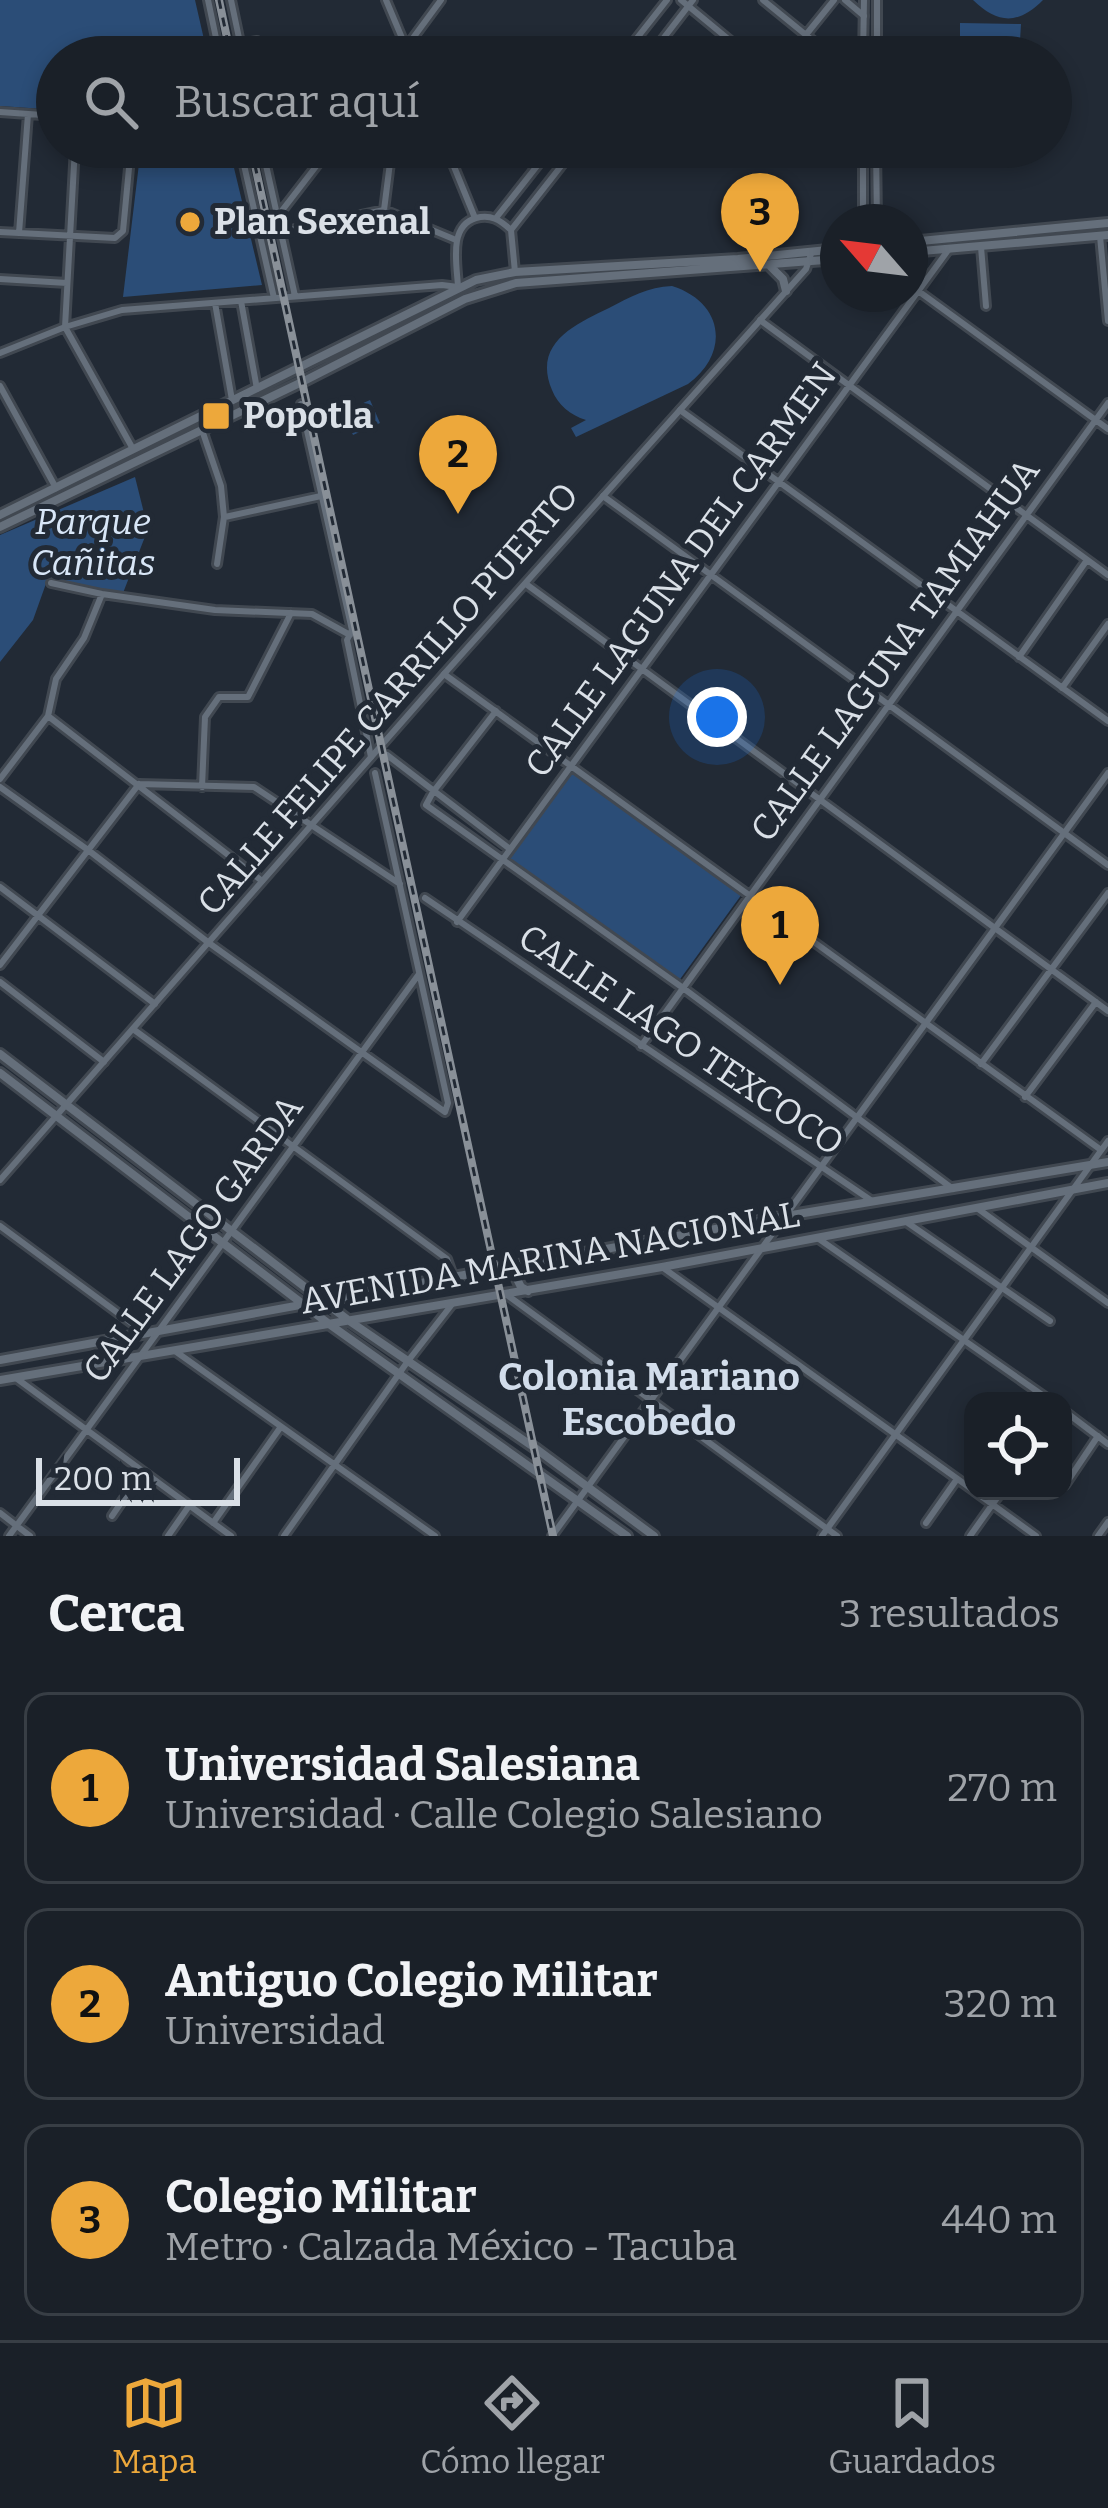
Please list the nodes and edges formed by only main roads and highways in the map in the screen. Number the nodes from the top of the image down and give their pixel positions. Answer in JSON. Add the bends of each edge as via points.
{"nodes":[{"id":1,"x":1108,"y":224,"type":"edge"},
{"id":2,"x":1104,"y":236,"type":"edge"},
{"id":3,"x":928,"y":240,"type":"edge"},
{"id":4,"x":820,"y":250,"type":"edge"},
{"id":5,"x":928,"y":251,"type":"edge"},
{"id":6,"x":820,"y":261,"type":"edge"},
{"id":7,"x":770,"y":266,"type":"junction"},
{"id":8,"x":516,"y":278,"type":"junction"},
{"id":9,"x":787,"y":291,"type":"road end"},
{"id":10,"x":323,"y":356,"type":"junction"},
{"id":11,"x":326,"y":370,"type":"junction"},
{"id":12,"x":275,"y":380,"type":"junction"},
{"id":13,"x":281,"y":392,"type":"junction"},
{"id":14,"x":0,"y":515,"type":"edge"},
{"id":15,"x":0,"y":527,"type":"edge"},
{"id":16,"x":0,"y":1054,"type":"edge"},
{"id":17,"x":0,"y":1073,"type":"edge"},
{"id":18,"x":1108,"y":1162,"type":"edge"},
{"id":19,"x":1108,"y":1183,"type":"edge"},
{"id":20,"x":524,"y":1264,"type":"junction"},
{"id":21,"x":507,"y":1268,"type":"junction"},
{"id":22,"x":528,"y":1291,"type":"junction"},
{"id":23,"x":509,"y":1294,"type":"junction"},
{"id":24,"x":322,"y":1301,"type":"junction"},
{"id":25,"x":305,"y":1305,"type":"junction"},
{"id":26,"x":348,"y":1320,"type":"junction"},
{"id":27,"x":329,"y":1324,"type":"junction"},
{"id":28,"x":0,"y":1360,"type":"edge"},
{"id":29,"x":0,"y":1380,"type":"edge"},
{"id":30,"x":627,"y":1536,"type":"edge"},
{"id":31,"x":654,"y":1536,"type":"edge"}],
"edges":[{"from":1,"to":3,"type":"main road"},
{"from":2,"to":5,"type":"main road"},
{"from":4,"to":8,"type":"main road"},
{"from":6,"to":7,"type":"main road"},
{"from":7,"to":8,"type":"main road"},
{"from":7,"to":9,"type":"main road"},
{"from":8,"to":10,"type":"main road","via":[[458,287]]},
{"from":8,"to":11,"type":"main road"},
{"from":10,"to":11,"type":"main road"},
{"from":10,"to":12,"type":"main road"},
{"from":11,"to":13,"type":"main road"},
{"from":12,"to":13,"type":"main road"},
{"from":12,"to":14,"type":"main road"},
{"from":13,"to":15,"type":"main road"},
{"from":16,"to":24,"type":"main road"},
{"from":17,"to":25,"type":"main road"},
{"from":18,"to":20,"type":"main road","name":"AVENIDA MARINA NACIONAL"},
{"from":19,"to":22,"type":"main road","name":"AVENIDA MARINA NACIONAL"},
{"from":20,"to":21,"type":"main road","name":"AVENIDA MARINA NACIONAL"},
{"from":20,"to":22,"type":"main road","via":[[517,1280]]},
{"from":21,"to":23,"type":"main road","via":[[516,1281]]},
{"from":21,"to":24,"type":"main road","name":"AVENIDA MARINA NACIONAL"},
{"from":22,"to":23,"type":"main road","name":"AVENIDA MARINA NACIONAL"},
{"from":23,"to":26,"type":"main road","name":"AVENIDA MARINA NACIONAL"},
{"from":24,"to":25,"type":"main road","name":"AVENIDA MARINA NACIONAL"},
{"from":24,"to":26,"type":"main road"},
{"from":25,"to":27,"type":"main road"},
{"from":25,"to":28,"type":"main road","name":"AVENIDA MARINA NACIONAL"},
{"from":26,"to":27,"type":"main road","name":"AVENIDA MARINA NACIONAL"},
{"from":26,"to":31,"type":"main road"},
{"from":27,"to":29,"type":"main road","name":"AVENIDA MARINA NACIONAL"},
{"from":27,"to":30,"type":"main road"}]}
